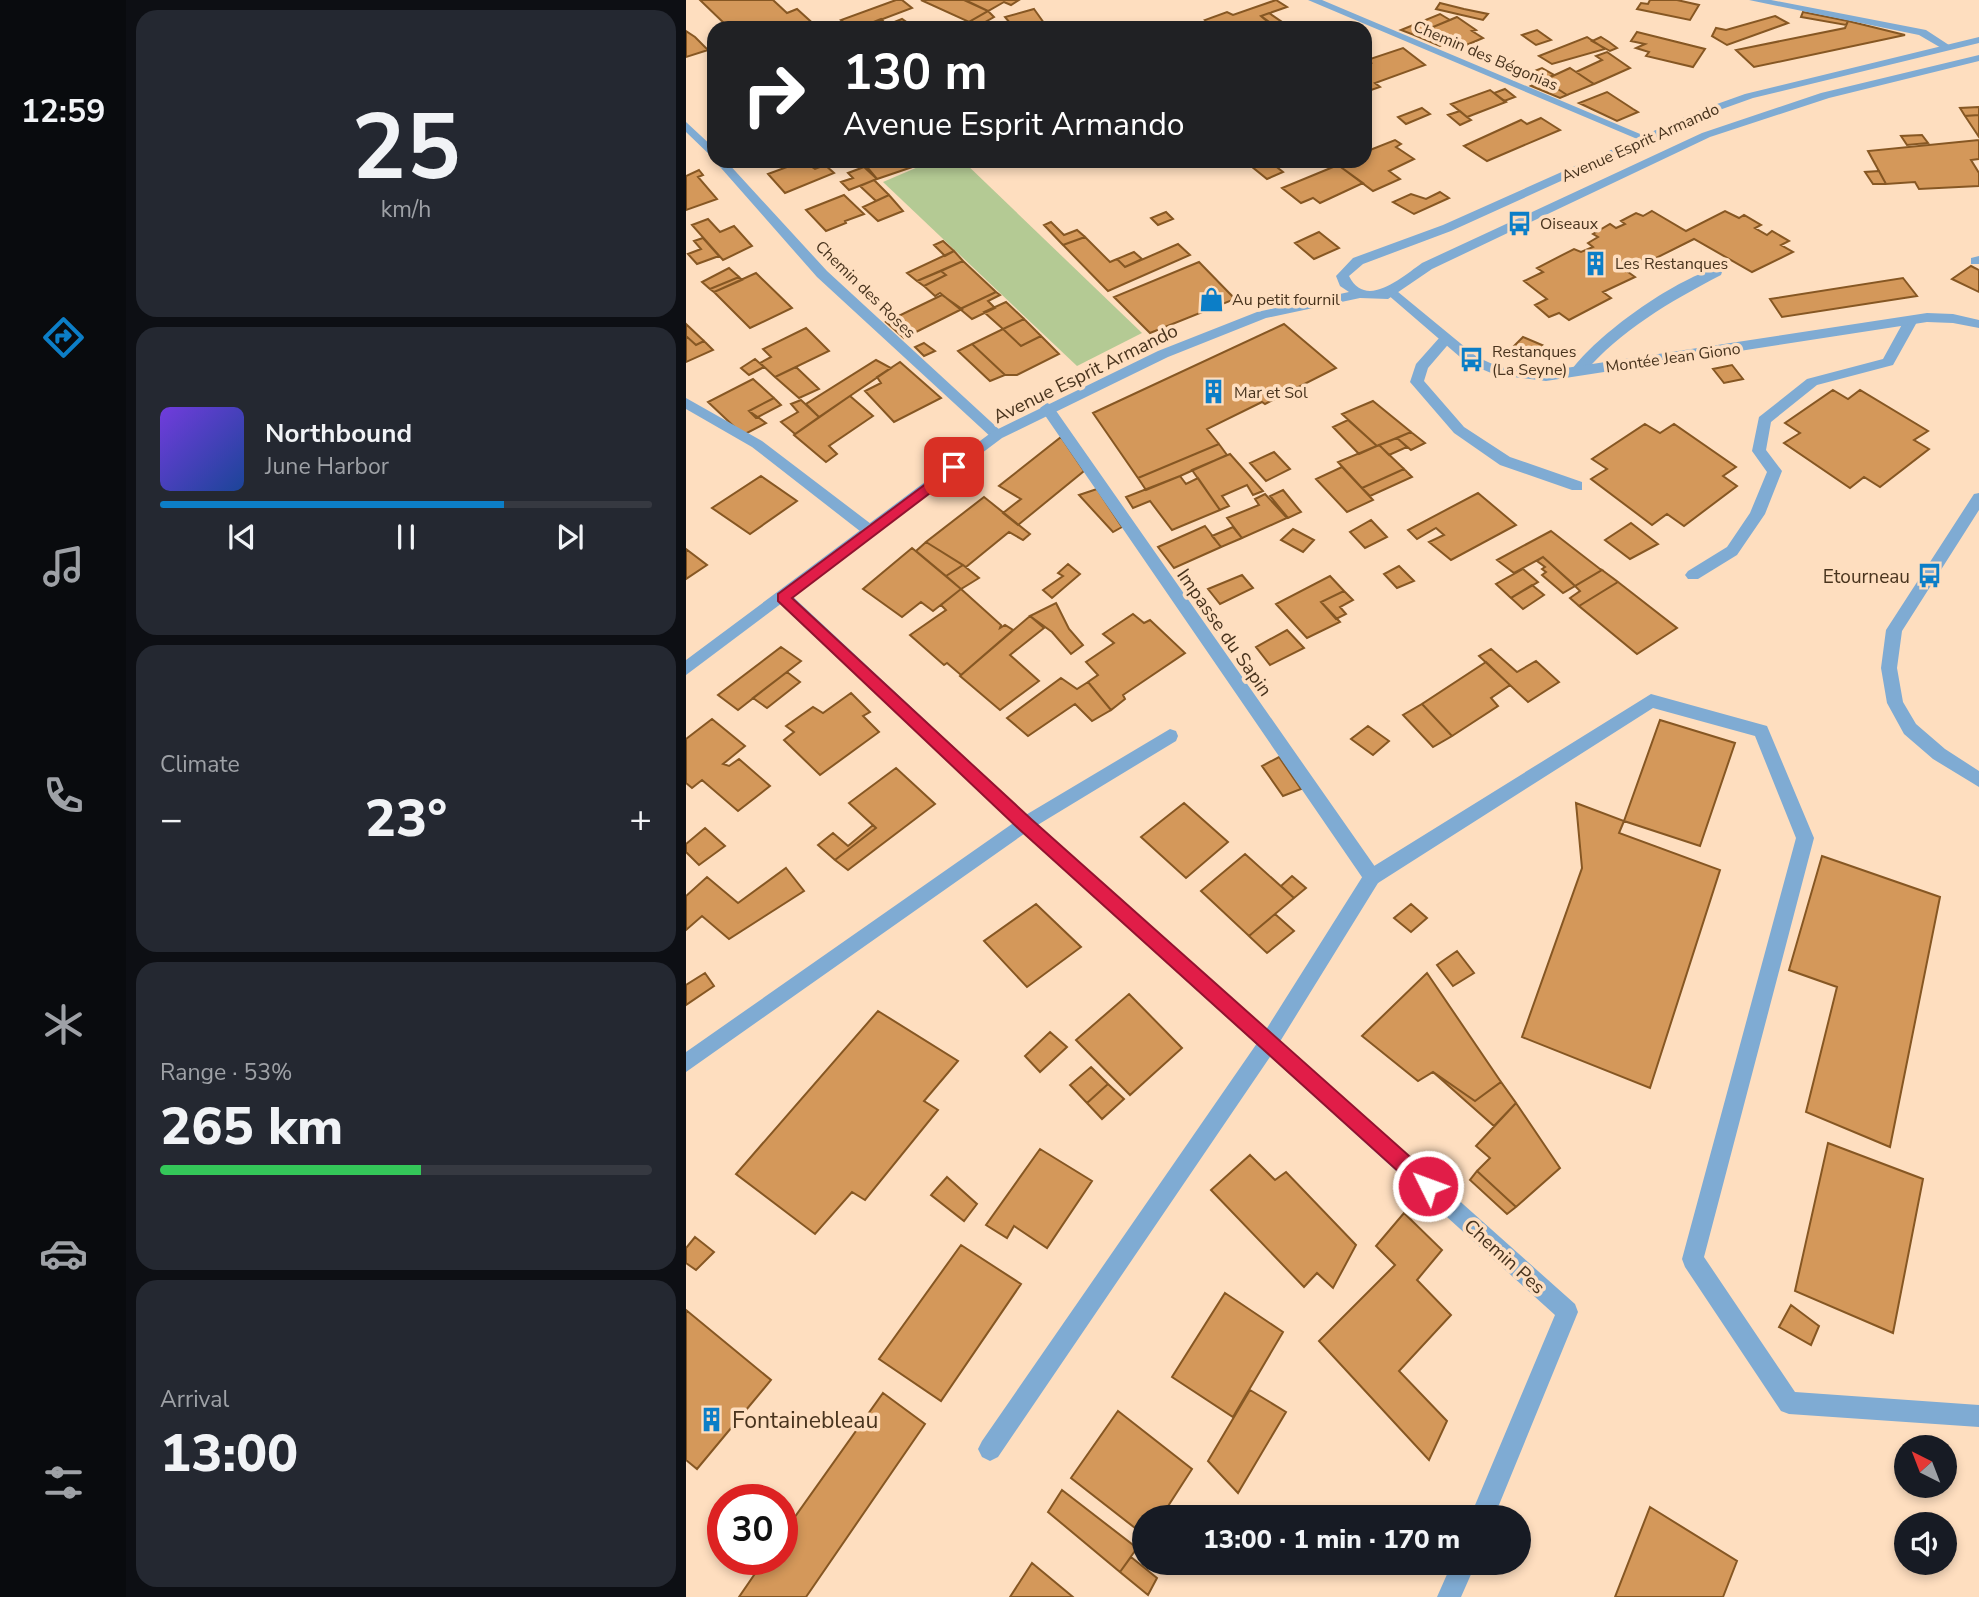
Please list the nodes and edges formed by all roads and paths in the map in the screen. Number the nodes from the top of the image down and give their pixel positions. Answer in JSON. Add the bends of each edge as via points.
{"nodes":[{"id":1,"x":1314,"y":0,"type":"edge"},
{"id":2,"x":1754,"y":0,"type":"edge"},
{"id":3,"x":1364,"y":21,"type":"edge"},
{"id":4,"x":1372,"y":24,"type":"edge"},
{"id":5,"x":1979,"y":40,"type":"edge"},
{"id":6,"x":1947,"y":47,"type":"junction"},
{"id":7,"x":1979,"y":58,"type":"edge"},
{"id":8,"x":686,"y":125,"type":"edge"},
{"id":9,"x":1646,"y":139,"type":"junction"},
{"id":10,"x":707,"y":148,"type":"edge"},
{"id":11,"x":725,"y":168,"type":"edge"},
{"id":12,"x":1716,"y":272,"type":"dead end"},
{"id":13,"x":1392,"y":291,"type":"junction"},
{"id":14,"x":1360,"y":294,"type":"junction"},
{"id":15,"x":1910,"y":322,"type":"junction"},
{"id":16,"x":1979,"y":324,"type":"edge"},
{"id":17,"x":1445,"y":340,"type":"junction"},
{"id":18,"x":1578,"y":371,"type":"junction"},
{"id":19,"x":686,"y":403,"type":"edge"},
{"id":20,"x":1047,"y":408,"type":"junction"},
{"id":21,"x":997,"y":435,"type":"junction"},
{"id":22,"x":1577,"y":486,"type":"dead end"},
{"id":23,"x":1979,"y":498,"type":"edge"},
{"id":24,"x":870,"y":531,"type":"junction"},
{"id":25,"x":1693,"y":575,"type":"dead end"},
{"id":26,"x":783,"y":597,"type":"junction"},
{"id":27,"x":686,"y":669,"type":"edge"},
{"id":28,"x":1170,"y":736,"type":"dead end"},
{"id":29,"x":1979,"y":780,"type":"edge"},
{"id":30,"x":1025,"y":824,"type":"junction"},
{"id":31,"x":1372,"y":877,"type":"junction"},
{"id":32,"x":1269,"y":1042,"type":"junction"},
{"id":33,"x":686,"y":1063,"type":"edge"},
{"id":34,"x":1979,"y":1416,"type":"edge"},
{"id":35,"x":990,"y":1449,"type":"dead end"},
{"id":36,"x":1487,"y":1505,"type":"edge"},
{"id":37,"x":1459,"y":1575,"type":"edge"},
{"id":38,"x":1450,"y":1597,"type":"edge"}],
"edges":[{"from":1,"to":3,"type":"street","name":"Chemin des Bégonias"},
{"from":2,"to":6,"type":"street","via":[[1922,32]]},
{"from":4,"to":9,"type":"street","name":"Chemin des Bégonias"},
{"from":5,"to":6,"type":"street","name":"Avenue Esprit Armando"},
{"from":6,"to":9,"type":"street","name":"Avenue Esprit Armando","via":[[1749,96]]},
{"from":7,"to":13,"type":"street","name":"Avenue Esprit Armando","via":[[1825,95],[1706,135],[1427,266]]},
{"from":8,"to":10,"type":"street"},
{"from":9,"to":14,"type":"street","name":"Avenue Esprit Armando","via":[[1447,228],[1358,261],[1342,276]]},
{"from":11,"to":21,"type":"street","name":"Chemin des Roses","via":[[822,274]]},
{"from":12,"to":18,"type":"street","via":[[1637,315],[1597,347]]},
{"from":13,"to":14,"type":"street","name":"Avenue Esprit Armando"},
{"from":13,"to":17,"type":"street","name":"Montée Jean Giono"},
{"from":14,"to":20,"type":"street","name":"Avenue Esprit Armando","via":[[1262,315],[1163,354]]},
{"from":15,"to":16,"type":"street","name":"Montée Jean Giono","via":[[1954,318]]},
{"from":15,"to":18,"type":"street","name":"Montée Jean Giono"},
{"from":15,"to":25,"type":"street","via":[[1888,362],[1812,382],[1764,420],[1759,451],[1775,471],[1757,514],[1732,551]]},
{"from":17,"to":18,"type":"street","name":"Montée Jean Giono","via":[[1496,371],[1546,376]]},
{"from":17,"to":22,"type":"street","via":[[1421,367],[1416,382],[1459,430],[1505,461]]},
{"from":19,"to":24,"type":"street","via":[[757,443]]},
{"from":20,"to":21,"type":"street","name":"Avenue Esprit Armando"},
{"from":20,"to":31,"type":"street","name":"Impasse du Sapin"},
{"from":21,"to":24,"type":"street","name":"Avenue Esprit Armando"},
{"from":23,"to":29,"type":"street","via":[[1894,630],[1889,668],[1895,703],[1910,729]]},
{"from":24,"to":26,"type":"street","name":"Avenue Esprit Armando"},
{"from":26,"to":27,"type":"street","name":"Avenue Esprit Armando"},
{"from":26,"to":30,"type":"street","name":"Chemin Pes"},
{"from":28,"to":30,"type":"street"},
{"from":30,"to":32,"type":"street","name":"Chemin Pes"},
{"from":30,"to":33,"type":"street"},
{"from":31,"to":32,"type":"street"},
{"from":31,"to":34,"type":"street","via":[[1651,701],[1760,731],[1805,838],[1693,1259],[1789,1403]]},
{"from":32,"to":35,"type":"street"},
{"from":32,"to":36,"type":"street","name":"Chemin Pes","via":[[1567,1312]]},
{"from":37,"to":38,"type":"street"}]}
